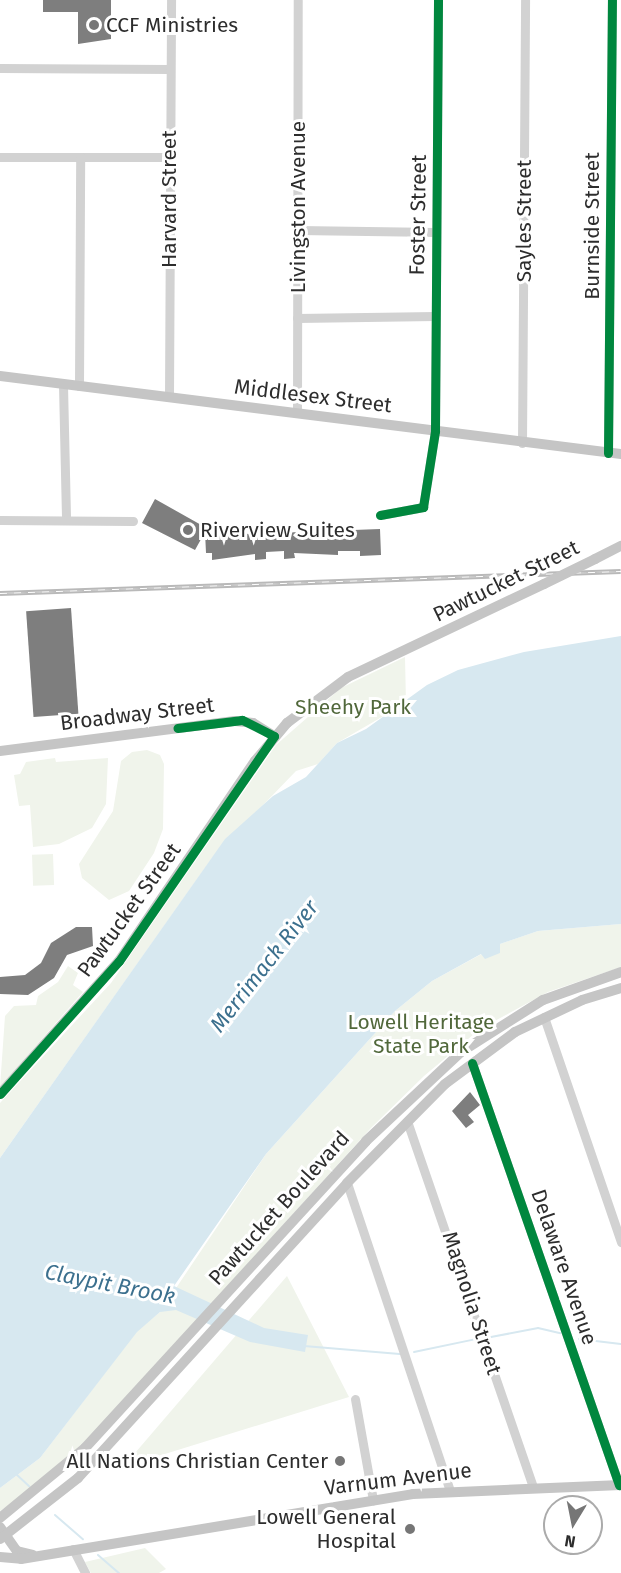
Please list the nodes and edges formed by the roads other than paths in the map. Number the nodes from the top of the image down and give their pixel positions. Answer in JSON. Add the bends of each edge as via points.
{"nodes":[{"id":1,"x":171,"y":0,"type":"edge"},
{"id":2,"x":298,"y":0,"type":"edge"},
{"id":3,"x":438,"y":0,"type":"edge"},
{"id":4,"x":525,"y":0,"type":"edge"},
{"id":5,"x":612,"y":0,"type":"edge"},
{"id":6,"x":0,"y":68,"type":"edge"},
{"id":7,"x":170,"y":69,"type":"junction"},
{"id":8,"x":616,"y":120,"type":"edge"},
{"id":9,"x":0,"y":157,"type":"edge"},
{"id":10,"x":80,"y":157,"type":"junction"},
{"id":11,"x":170,"y":158,"type":"junction"},
{"id":12,"x":297,"y":230,"type":"junction"},
{"id":13,"x":436,"y":232,"type":"junction"},
{"id":14,"x":435,"y":316,"type":"junction"},
{"id":15,"x":297,"y":318,"type":"junction"},
{"id":16,"x":0,"y":376,"type":"edge"},
{"id":17,"x":63,"y":385,"type":"junction"},
{"id":18,"x":80,"y":386,"type":"junction"},
{"id":19,"x":169,"y":397,"type":"junction"},
{"id":20,"x":297,"y":413,"type":"junction"},
{"id":21,"x":435,"y":431,"type":"junction"},
{"id":22,"x":522,"y":442,"type":"junction"},
{"id":23,"x":608,"y":453,"type":"junction"},
{"id":24,"x":621,"y":454,"type":"edge"},
{"id":25,"x":380,"y":515,"type":"dead end"},
{"id":26,"x":66,"y":519,"type":"junction"},
{"id":27,"x":0,"y":520,"type":"edge"},
{"id":28,"x":133,"y":521,"type":"dead end"},
{"id":29,"x":621,"y":546,"type":"edge"},
{"id":30,"x":274,"y":736,"type":"junction"},
{"id":31,"x":0,"y":751,"type":"edge"},
{"id":32,"x":621,"y":972,"type":"edge"},
{"id":33,"x":621,"y":988,"type":"edge"},
{"id":34,"x":544,"y":1017,"type":"junction"},
{"id":35,"x":472,"y":1063,"type":"junction"},
{"id":36,"x":0,"y":1094,"type":"edge"},
{"id":37,"x":407,"y":1121,"type":"junction"},
{"id":38,"x":347,"y":1183,"type":"junction"},
{"id":39,"x":621,"y":1242,"type":"edge"},
{"id":40,"x":354,"y":1399,"type":"dead end"},
{"id":41,"x":620,"y":1485,"type":"edge"},
{"id":42,"x":533,"y":1486,"type":"junction"},
{"id":43,"x":450,"y":1491,"type":"junction"},
{"id":44,"x":373,"y":1500,"type":"junction"},
{"id":45,"x":0,"y":1518,"type":"edge"},
{"id":46,"x":2,"y":1534,"type":"edge"},
{"id":47,"x":73,"y":1549,"type":"junction"},
{"id":48,"x":39,"y":1555,"type":"junction"},
{"id":49,"x":4,"y":1557,"type":"edge"},
{"id":50,"x":85,"y":1573,"type":"edge"}],
"edges":[{"from":1,"to":7,"type":"street","name":"Harvard Street"},
{"from":2,"to":12,"type":"street","name":"Livingston Avenue"},
{"from":3,"to":13,"type":"street","name":"Foster Street"},
{"from":4,"to":22,"type":"street","name":"Sayles Street"},
{"from":5,"to":8,"type":"street","name":"Burnside Street"},
{"from":6,"to":7,"type":"street"},
{"from":7,"to":11,"type":"street","name":"Harvard Street"},
{"from":8,"to":23,"type":"street","name":"Burnside Street"},
{"from":9,"to":10,"type":"street"},
{"from":10,"to":11,"type":"street"},
{"from":10,"to":18,"type":"street"},
{"from":11,"to":19,"type":"street","name":"Harvard Street"},
{"from":12,"to":13,"type":"street"},
{"from":12,"to":15,"type":"street","name":"Livingston Avenue"},
{"from":13,"to":14,"type":"street","name":"Foster Street"},
{"from":14,"to":15,"type":"street"},
{"from":14,"to":21,"type":"street","name":"Foster Street"},
{"from":15,"to":20,"type":"street","name":"Livingston Avenue"},
{"from":16,"to":17,"type":"main road","name":"Middlesex Street"},
{"from":17,"to":18,"type":"main road","name":"Middlesex Street"},
{"from":17,"to":26,"type":"street"},
{"from":18,"to":19,"type":"main road","name":"Middlesex Street"},
{"from":19,"to":20,"type":"main road","name":"Middlesex Street"},
{"from":20,"to":21,"type":"main road","name":"Middlesex Street"},
{"from":21,"to":22,"type":"main road","name":"Middlesex Street"},
{"from":21,"to":25,"type":"street","name":"Foster Street","via":[[423,507]]},
{"from":22,"to":23,"type":"main road","name":"Middlesex Street"},
{"from":23,"to":24,"type":"main road","name":"Middlesex Street"},
{"from":26,"to":27,"type":"street"},
{"from":26,"to":28,"type":"street"},
{"from":29,"to":30,"type":"main road","name":"Pawtucket Street","bridge":true,"via":[[348,677]]},
{"from":30,"to":31,"type":"main road","name":"Broadway Street","via":[[253,723],[235,721]]},
{"from":30,"to":36,"type":"main road","name":"Pawtucket Street","via":[[118,961]]},
{"from":32,"to":45,"type":"main road","name":"Pawtucket Boulevard","via":[[543,1000],[461,1052],[366,1141],[79,1454]]},
{"from":33,"to":34,"type":"main road","name":"Pawtucket Boulevard"},
{"from":34,"to":35,"type":"main road","name":"Pawtucket Boulevard"},
{"from":34,"to":39,"type":"street"},
{"from":35,"to":37,"type":"main road","name":"Pawtucket Boulevard"},
{"from":35,"to":41,"type":"street","name":"Delaware Avenue"},
{"from":37,"to":38,"type":"main road","name":"Pawtucket Boulevard"},
{"from":37,"to":42,"type":"street","name":"Magnolia Street"},
{"from":38,"to":43,"type":"street"},
{"from":38,"to":46,"type":"main road","name":"Pawtucket Boulevard","via":[[78,1478]]},
{"from":40,"to":44,"type":"street"},
{"from":41,"to":42,"type":"main road","name":"Varnum Avenue"},
{"from":42,"to":43,"type":"main road","name":"Varnum Avenue"},
{"from":43,"to":44,"type":"main road","name":"Varnum Avenue"},
{"from":44,"to":47,"type":"main road","name":"Varnum Avenue"},
{"from":46,"to":48,"type":"main road","via":[[17,1551]]},
{"from":46,"to":49,"type":"main road"},
{"from":47,"to":48,"type":"main road","name":"Varnum Avenue"},
{"from":47,"to":50,"type":"street"},
{"from":48,"to":49,"type":"main road","name":"Varnum Avenue"}]}
